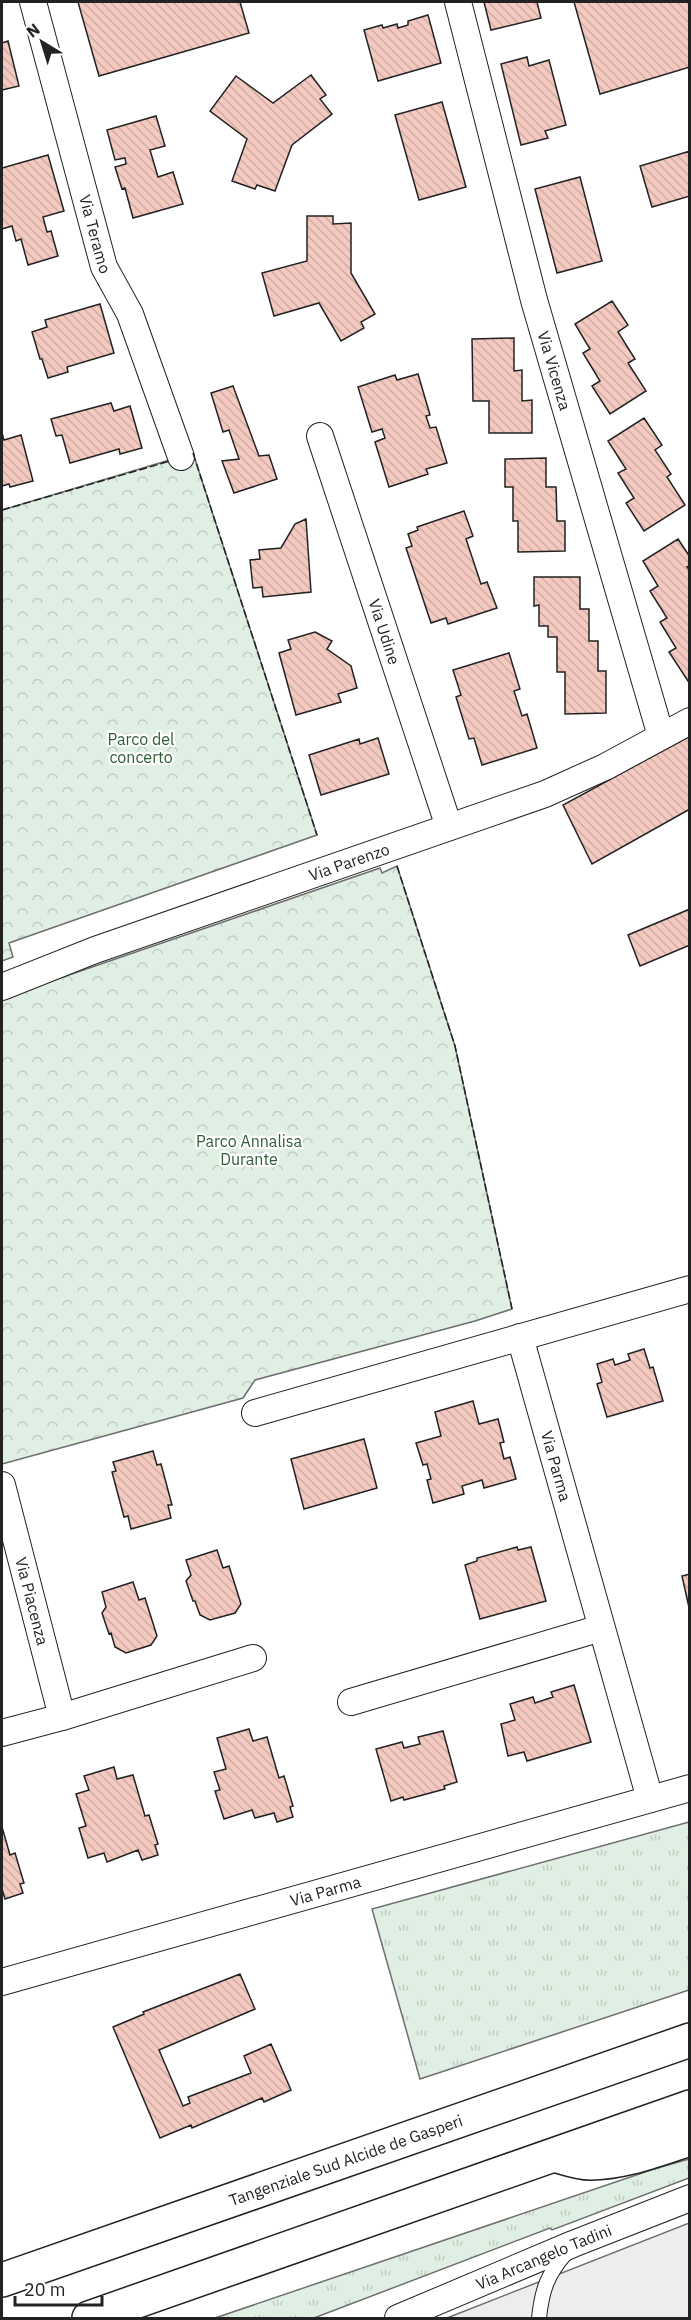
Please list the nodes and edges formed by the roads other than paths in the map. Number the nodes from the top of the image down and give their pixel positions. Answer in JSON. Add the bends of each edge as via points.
{"nodes":[{"id":1,"x":33,"y":2,"type":"edge"},
{"id":2,"x":458,"y":2,"type":"edge"},
{"id":3,"x":320,"y":436,"type":"dead end"},
{"id":4,"x":181,"y":457,"type":"dead end"},
{"id":5,"x":690,"y":721,"type":"edge"},
{"id":6,"x":661,"y":736,"type":"junction"},
{"id":7,"x":449,"y":827,"type":"junction"},
{"id":8,"x":2,"y":987,"type":"edge"},
{"id":9,"x":690,"y":1289,"type":"edge"},
{"id":10,"x":520,"y":1337,"type":"junction"},
{"id":11,"x":255,"y":1413,"type":"dead end"},
{"id":12,"x":2,"y":1485,"type":"edge"},
{"id":13,"x":601,"y":1628,"type":"junction"},
{"id":14,"x":253,"y":1658,"type":"dead end"},
{"id":15,"x":351,"y":1702,"type":"dead end"},
{"id":16,"x":62,"y":1717,"type":"junction"},
{"id":17,"x":2,"y":1733,"type":"edge"},
{"id":18,"x":690,"y":1788,"type":"edge"},
{"id":19,"x":650,"y":1799,"type":"junction"},
{"id":20,"x":2,"y":1982,"type":"edge"},
{"id":21,"x":690,"y":2040,"type":"edge"},
{"id":22,"x":690,"y":2107,"type":"edge"},
{"id":23,"x":690,"y":2139,"type":"edge"},
{"id":24,"x":550,"y":2155,"type":"junction"},
{"id":25,"x":690,"y":2198,"type":"edge"},
{"id":26,"x":573,"y":2244,"type":"junction"},
{"id":27,"x":2,"y":2280,"type":"edge"},
{"id":28,"x":89,"y":2319,"type":"edge"},
{"id":29,"x":398,"y":2319,"type":"edge"},
{"id":30,"x":539,"y":2319,"type":"edge"}],
"edges":[{"from":1,"to":4,"type":"street","name":"Via Teramo","via":[[104,267],[130,314]]},
{"from":2,"to":6,"type":"street","name":"Via Vicenza","via":[[534,300]]},
{"from":3,"to":7,"type":"street","name":"Via Udine"},
{"from":5,"to":6,"type":"street","name":"Via Parenzo"},
{"from":6,"to":7,"type":"street","name":"Via Parenzo","via":[[545,794]]},
{"from":7,"to":8,"type":"street","name":"Via Parenzo","via":[[95,950]]},
{"from":9,"to":10,"type":"street"},
{"from":10,"to":11,"type":"street"},
{"from":10,"to":13,"type":"street","name":"Via Parma"},
{"from":12,"to":16,"type":"street","name":"Via Piacenza"},
{"from":13,"to":15,"type":"street"},
{"from":13,"to":19,"type":"street","name":"Via Parma"},
{"from":14,"to":16,"type":"street"},
{"from":16,"to":17,"type":"street"},
{"from":18,"to":19,"type":"street","name":"Via Parma"},
{"from":19,"to":20,"type":"street","name":"Via Parma"},
{"from":21,"to":27,"type":"highway","name":"Tangenziale Sud Alcide de Gasperi"},
{"from":22,"to":24,"type":"highway"},
{"from":23,"to":24,"type":"highway","via":[[636,2156],[599,2162]]},
{"from":24,"to":28,"type":"highway"},
{"from":25,"to":26,"type":"street","name":"Via Arcangelo Tadini"},
{"from":26,"to":29,"type":"street","name":"Via Arcangelo Tadini"},
{"from":26,"to":30,"type":"lane","via":[[554,2267],[542,2291]]}]}
